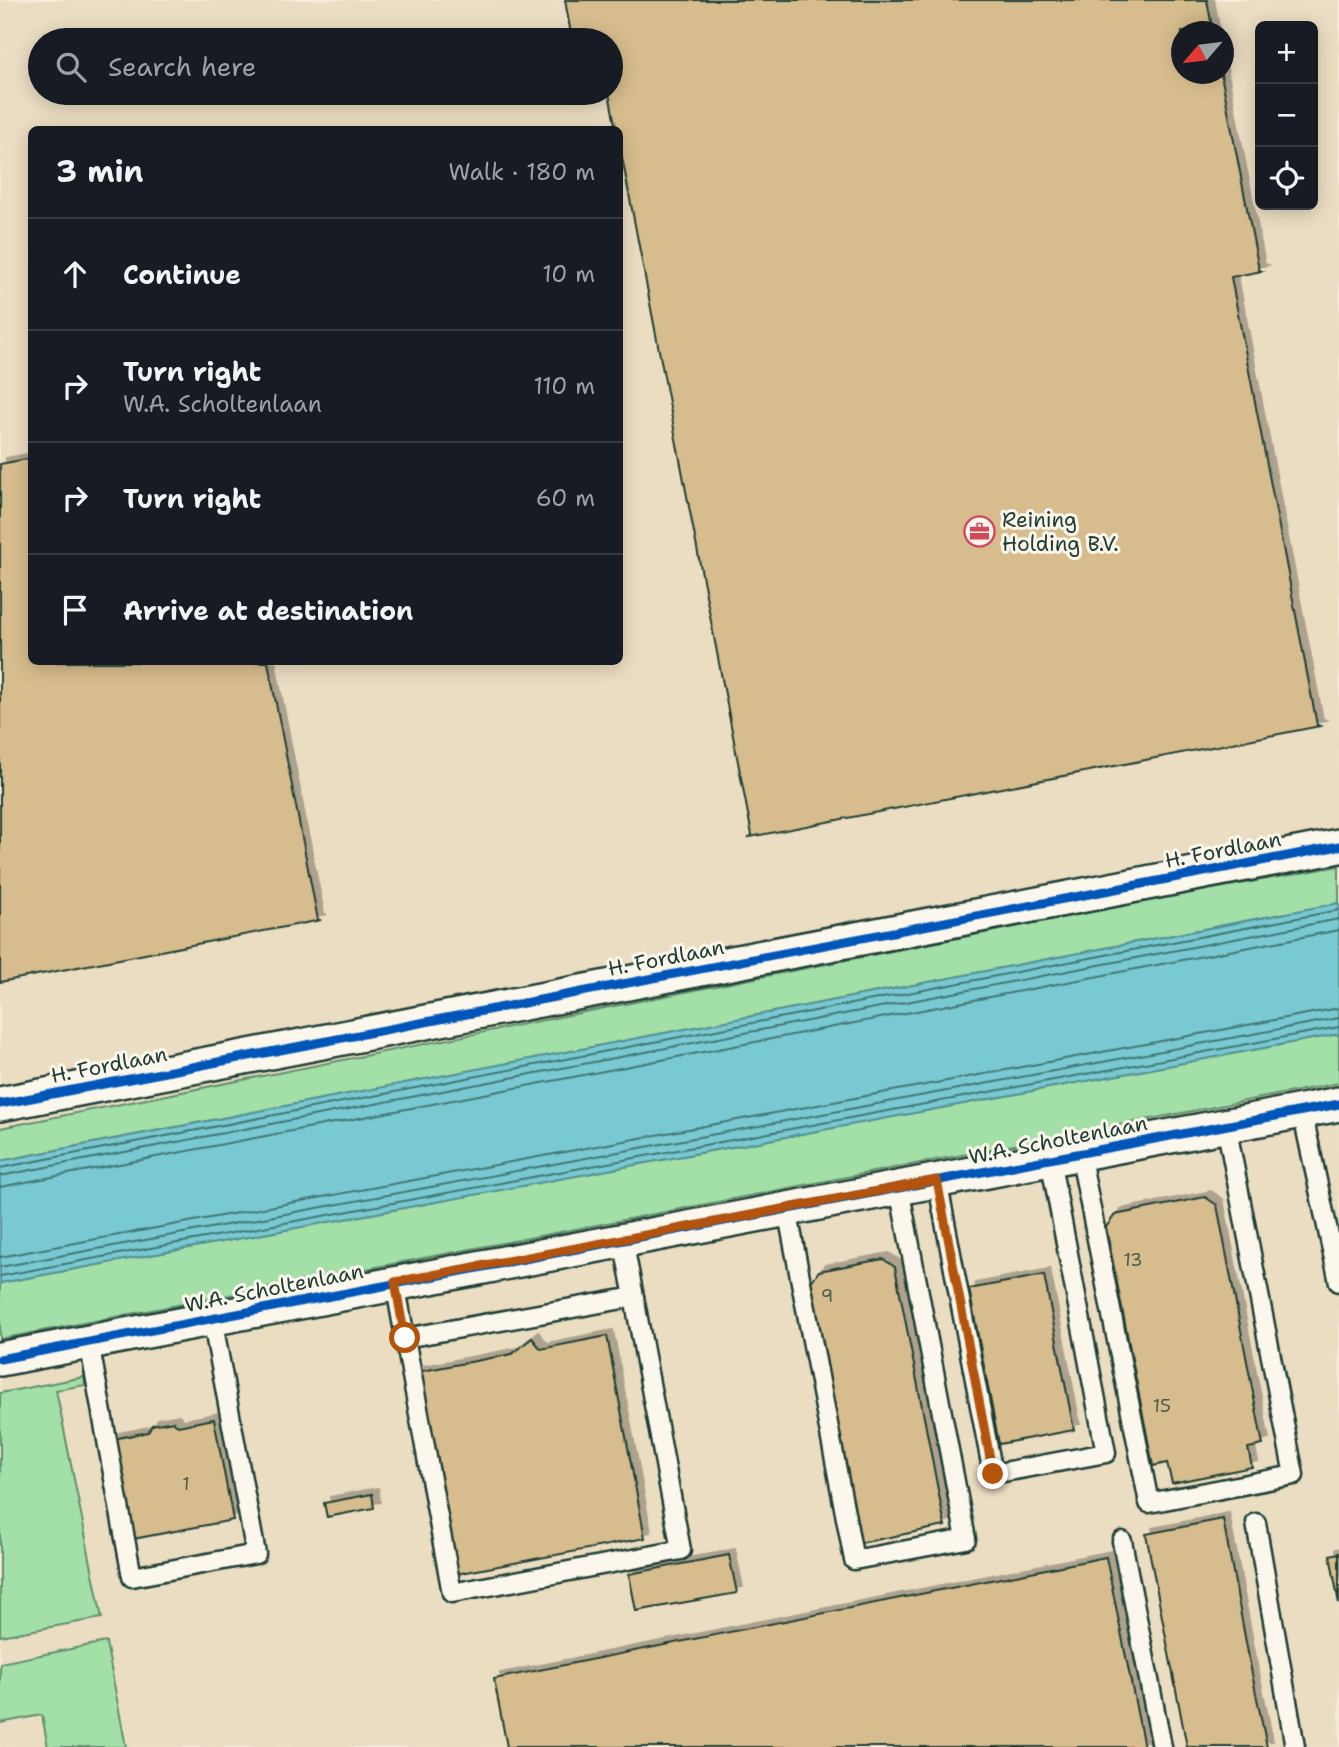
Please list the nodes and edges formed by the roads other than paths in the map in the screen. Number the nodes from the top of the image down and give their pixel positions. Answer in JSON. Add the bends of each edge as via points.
{"nodes":[{"id":1,"x":1339,"y":846,"type":"edge"},
{"id":2,"x":0,"y":1104,"type":"edge"},
{"id":3,"x":1339,"y":1104,"type":"edge"},
{"id":4,"x":1302,"y":1111,"type":"junction"},
{"id":5,"x":1226,"y":1125,"type":"junction"},
{"id":6,"x":1065,"y":1156,"type":"junction"},
{"id":7,"x":937,"y":1180,"type":"junction"},
{"id":8,"x":900,"y":1188,"type":"junction"},
{"id":9,"x":787,"y":1209,"type":"junction"},
{"id":10,"x":623,"y":1240,"type":"junction"},
{"id":11,"x":395,"y":1282,"type":"junction"},
{"id":12,"x":1339,"y":1282,"type":"edge"},
{"id":13,"x":634,"y":1297,"type":"junction"},
{"id":14,"x":212,"y":1318,"type":"junction"},
{"id":15,"x":405,"y":1338,"type":"junction"},
{"id":16,"x":89,"y":1342,"type":"junction"},
{"id":17,"x":0,"y":1359,"type":"edge"},
{"id":18,"x":1256,"y":1523,"type":"dead end"},
{"id":19,"x":1122,"y":1541,"type":"dead end"},
{"id":20,"x":1162,"y":1747,"type":"edge"},
{"id":21,"x":1296,"y":1747,"type":"edge"}],
"edges":[{"from":1,"to":2,"type":"street","name":"H. Fordlaan"},
{"from":3,"to":4,"type":"street","name":"W.A. Scholtenlaan"},
{"from":4,"to":5,"type":"street","name":"W.A. Scholtenlaan"},
{"from":4,"to":12,"type":"lane"},
{"from":5,"to":6,"type":"street","name":"W.A. Scholtenlaan"},
{"from":5,"to":6,"type":"lane","via":[[1294,1475],[1175,1498],[1149,1503]]},
{"from":6,"to":7,"type":"street","name":"W.A. Scholtenlaan"},
{"from":6,"to":7,"type":"lane","via":[[1106,1452],[993,1474]]},
{"from":7,"to":8,"type":"street","name":"W.A. Scholtenlaan"},
{"from":8,"to":9,"type":"street","name":"W.A. Scholtenlaan"},
{"from":8,"to":9,"type":"lane","via":[[967,1539],[854,1560]]},
{"from":9,"to":10,"type":"street","name":"W.A. Scholtenlaan"},
{"from":10,"to":11,"type":"street","name":"W.A. Scholtenlaan"},
{"from":10,"to":13,"type":"lane"},
{"from":11,"to":14,"type":"street","name":"W.A. Scholtenlaan"},
{"from":11,"to":15,"type":"lane"},
{"from":13,"to":15,"type":"lane"},
{"from":13,"to":15,"type":"lane","via":[[681,1550],[452,1592]]},
{"from":14,"to":16,"type":"street","name":"W.A. Scholtenlaan"},
{"from":14,"to":16,"type":"lane","via":[[256,1554],[132,1577]]},
{"from":16,"to":17,"type":"street","name":"W.A. Scholtenlaan"},
{"from":18,"to":21,"type":"lane"},
{"from":19,"to":20,"type":"lane"}]}
